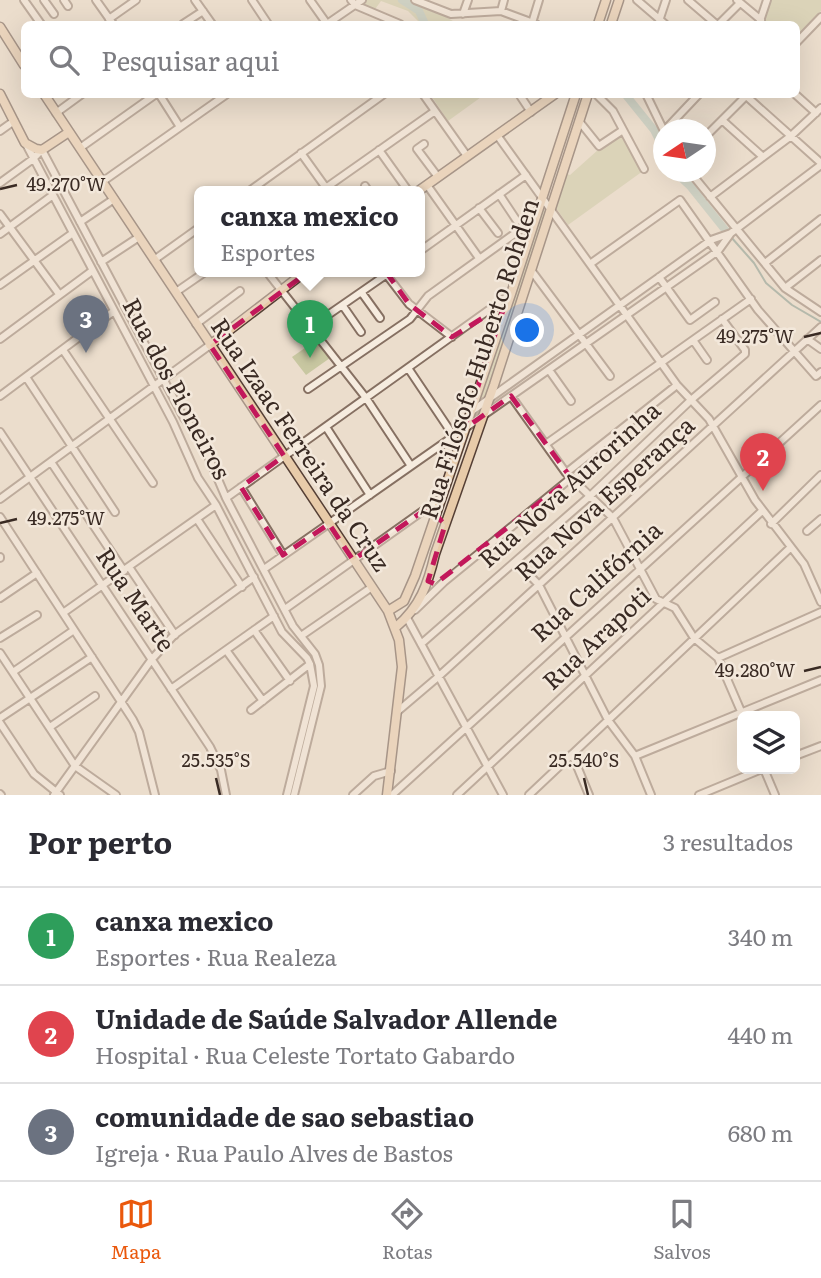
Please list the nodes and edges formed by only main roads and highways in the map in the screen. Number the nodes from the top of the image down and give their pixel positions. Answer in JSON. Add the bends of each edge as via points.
{"nodes":[{"id":1,"x":606,"y":0,"type":"edge"},
{"id":2,"x":620,"y":0,"type":"edge"},
{"id":3,"x":600,"y":20,"type":"edge"},
{"id":4,"x":613,"y":21,"type":"edge"},
{"id":5,"x":0,"y":27,"type":"edge"},
{"id":6,"x":21,"y":60,"type":"edge"},
{"id":7,"x":0,"y":94,"type":"edge"},
{"id":8,"x":47,"y":98,"type":"edge"},
{"id":9,"x":549,"y":98,"type":"edge"},
{"id":10,"x":574,"y":98,"type":"edge"},
{"id":11,"x":587,"y":98,"type":"edge"},
{"id":12,"x":578,"y":125,"type":"junction"},
{"id":13,"x":566,"y":126,"type":"junction"},
{"id":14,"x":69,"y":132,"type":"junction"},
{"id":15,"x":562,"y":138,"type":"junction"},
{"id":16,"x":572,"y":142,"type":"junction"},
{"id":17,"x":425,"y":186,"type":"edge"},
{"id":18,"x":297,"y":277,"type":"edge"},
{"id":19,"x":211,"y":345,"type":"junction"},
{"id":20,"x":435,"y":510,"type":"junction"},
{"id":21,"x":448,"y":517,"type":"junction"},
{"id":22,"x":415,"y":576,"type":"junction"},
{"id":23,"x":428,"y":581,"type":"junction"},
{"id":24,"x":404,"y":601,"type":"junction"},
{"id":25,"x":388,"y":611,"type":"junction"},
{"id":26,"x":409,"y":616,"type":"junction"},
{"id":27,"x":396,"y":627,"type":"junction"},
{"id":28,"x":389,"y":795,"type":"edge"}],
"edges":[{"from":1,"to":3,"type":"main road"},
{"from":2,"to":4,"type":"main road"},
{"from":5,"to":6,"type":"main road"},
{"from":7,"to":14,"type":"main road","name":"Rua dos Pioneiros","via":[[25,143],[42,150]]},
{"from":8,"to":14,"type":"main road","name":"Rua Izaac Ferreira da Cruz"},
{"from":9,"to":17,"type":"main road"},
{"from":10,"to":13,"type":"main road","name":"Rua Filósofo Huberto Rohden"},
{"from":11,"to":12,"type":"main road","name":"Rua Filósofo Huberto Rohden"},
{"from":12,"to":13,"type":"main road","via":[[570,131]]},
{"from":12,"to":16,"type":"main road","name":"Rua Filósofo Huberto Rohden"},
{"from":13,"to":15,"type":"main road","name":"Rua Filósofo Huberto Rohden"},
{"from":14,"to":19,"type":"main road","name":"Rua Izaac Ferreira da Cruz"},
{"from":15,"to":16,"type":"main road","via":[[568,136]]},
{"from":15,"to":20,"type":"main road","name":"Rua Filósofo Huberto Rohden"},
{"from":16,"to":21,"type":"main road","name":"Rua Filósofo Huberto Rohden","via":[[498,387],[489,399]]},
{"from":18,"to":19,"type":"main road"},
{"from":19,"to":25,"type":"main road","name":"Rua Izaac Ferreira da Cruz"},
{"from":20,"to":21,"type":"main road","via":[[441,519]]},
{"from":20,"to":22,"type":"main road","name":"Rua Filósofo Huberto Rohden"},
{"from":21,"to":23,"type":"main road","name":"Rua Filósofo Huberto Rohden"},
{"from":22,"to":23,"type":"main road","via":[[421,574]]},
{"from":22,"to":24,"type":"main road","name":"Rua Filósofo Huberto Rohden"},
{"from":23,"to":26,"type":"main road","name":"Rua Filósofo Huberto Rohden"},
{"from":24,"to":25,"type":"main road"},
{"from":24,"to":26,"type":"main road"},
{"from":25,"to":27,"type":"main road","name":"Rua Izaac Ferreira da Cruz"},
{"from":26,"to":27,"type":"main road","name":"Rua Filósofo Huberto Rohden"},
{"from":27,"to":28,"type":"main road","name":"Rua Izaac Ferreira da Cruz","via":[[400,694]]}]}
